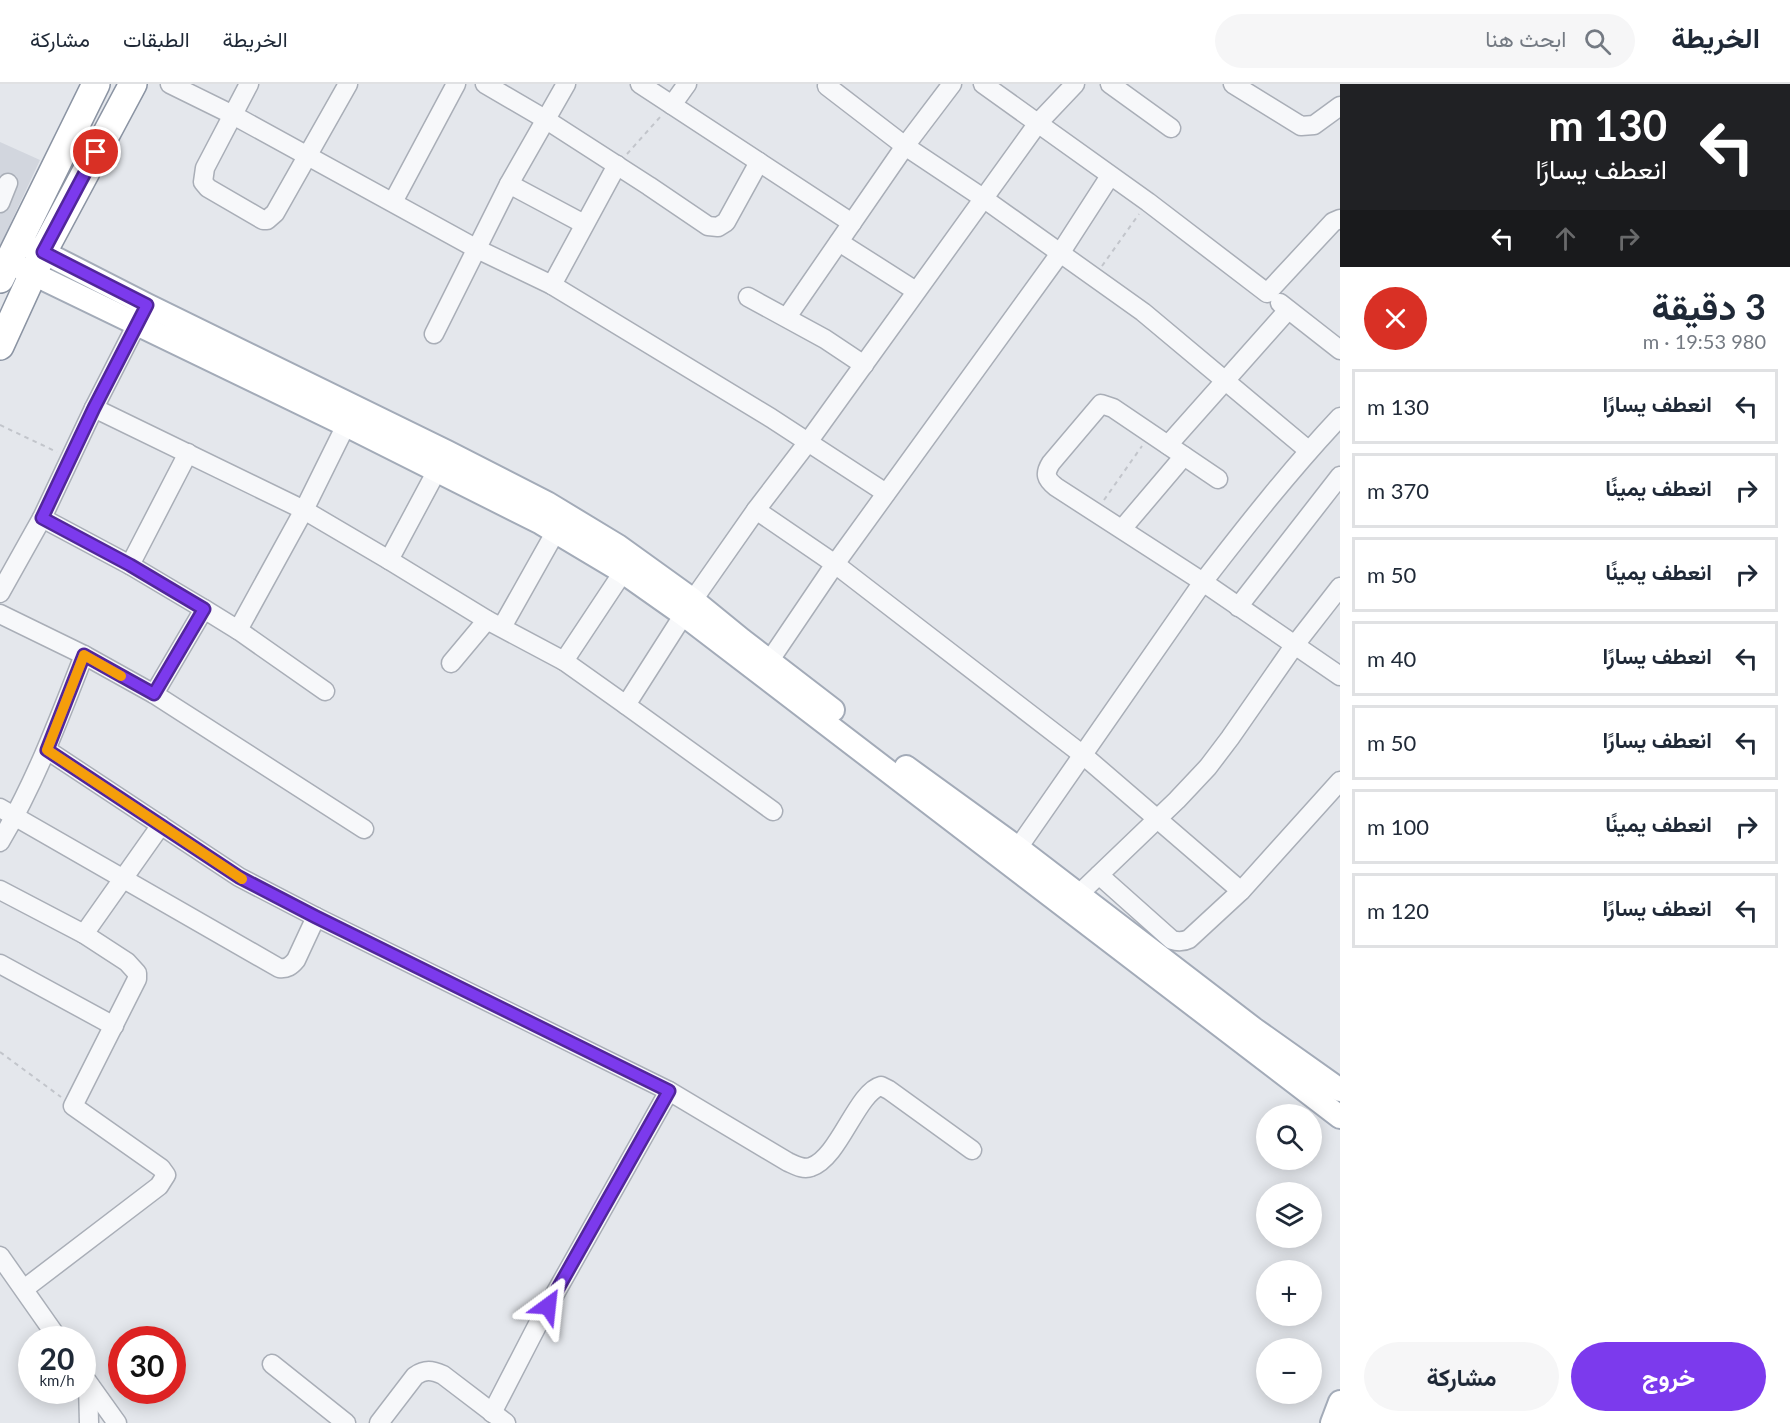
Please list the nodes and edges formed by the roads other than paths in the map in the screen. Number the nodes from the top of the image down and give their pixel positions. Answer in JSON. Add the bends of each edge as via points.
{"nodes":[{"id":1,"x":96,"y":84,"type":"edge"},
{"id":2,"x":133,"y":84,"type":"edge"},
{"id":3,"x":170,"y":84,"type":"edge"},
{"id":4,"x":249,"y":84,"type":"edge"},
{"id":5,"x":348,"y":84,"type":"edge"},
{"id":6,"x":456,"y":84,"type":"edge"},
{"id":7,"x":485,"y":84,"type":"edge"},
{"id":8,"x":567,"y":84,"type":"edge"},
{"id":9,"x":640,"y":84,"type":"edge"},
{"id":10,"x":687,"y":84,"type":"edge"},
{"id":11,"x":952,"y":84,"type":"edge"},
{"id":12,"x":983,"y":84,"type":"edge"},
{"id":13,"x":1075,"y":84,"type":"edge"},
{"id":14,"x":1110,"y":84,"type":"edge"},
{"id":15,"x":1233,"y":84,"type":"edge"},
{"id":16,"x":826,"y":85,"type":"edge"},
{"id":17,"x":672,"y":105,"type":"junction"},
{"id":18,"x":1340,"y":106,"type":"edge"},
{"id":19,"x":233,"y":115,"type":"junction"},
{"id":20,"x":545,"y":119,"type":"junction"},
{"id":21,"x":1038,"y":123,"type":"junction"},
{"id":22,"x":1171,"y":128,"type":"dead end"},
{"id":23,"x":905,"y":146,"type":"junction"},
{"id":24,"x":307,"y":155,"type":"junction"},
{"id":25,"x":759,"y":162,"type":"junction"},
{"id":26,"x":617,"y":165,"type":"junction"},
{"id":27,"x":1110,"y":176,"type":"junction"},
{"id":28,"x":8,"y":183,"type":"dead end"},
{"id":29,"x":509,"y":184,"type":"junction"},
{"id":30,"x":983,"y":198,"type":"junction"},
{"id":31,"x":393,"y":202,"type":"junction"},
{"id":32,"x":0,"y":203,"type":"edge"},
{"id":33,"x":1340,"y":219,"type":"edge"},
{"id":34,"x":852,"y":223,"type":"junction"},
{"id":35,"x":584,"y":224,"type":"junction"},
{"id":36,"x":839,"y":242,"type":"junction"},
{"id":37,"x":477,"y":249,"type":"junction"},
{"id":38,"x":1061,"y":252,"type":"junction"},
{"id":39,"x":6,"y":263,"type":"edge"},
{"id":40,"x":38,"y":263,"type":"junction"},
{"id":41,"x":552,"y":285,"type":"junction"},
{"id":42,"x":916,"y":291,"type":"junction"},
{"id":43,"x":1267,"y":293,"type":"junction"},
{"id":44,"x":748,"y":297,"type":"dead end"},
{"id":45,"x":1288,"y":310,"type":"junction"},
{"id":46,"x":141,"y":315,"type":"junction"},
{"id":47,"x":787,"y":317,"type":"junction"},
{"id":48,"x":434,"y":334,"type":"dead end"},
{"id":49,"x":1,"y":340,"type":"edge"},
{"id":50,"x":1340,"y":350,"type":"edge"},
{"id":51,"x":864,"y":365,"type":"junction"},
{"id":52,"x":1225,"y":381,"type":"junction"},
{"id":53,"x":94,"y":408,"type":"junction"},
{"id":54,"x":1340,"y":417,"type":"edge"},
{"id":55,"x":346,"y":425,"type":"junction"},
{"id":56,"x":808,"y":442,"type":"junction"},
{"id":57,"x":1168,"y":445,"type":"junction"},
{"id":58,"x":1308,"y":450,"type":"junction"},
{"id":59,"x":188,"y":453,"type":"junction"},
{"id":60,"x":1184,"y":456,"type":"junction"},
{"id":61,"x":442,"y":461,"type":"junction"},
{"id":62,"x":1340,"y":476,"type":"edge"},
{"id":63,"x":1218,"y":479,"type":"dead end"},
{"id":64,"x":886,"y":494,"type":"junction"},
{"id":65,"x":304,"y":510,"type":"junction"},
{"id":66,"x":756,"y":510,"type":"junction"},
{"id":67,"x":42,"y":518,"type":"junction"},
{"id":68,"x":1122,"y":529,"type":"junction"},
{"id":69,"x":556,"y":531,"type":"junction"},
{"id":70,"x":389,"y":560,"type":"junction"},
{"id":71,"x":835,"y":564,"type":"junction"},
{"id":72,"x":130,"y":565,"type":"junction"},
{"id":73,"x":623,"y":572,"type":"junction"},
{"id":74,"x":1203,"y":582,"type":"junction"},
{"id":75,"x":1340,"y":587,"type":"edge"},
{"id":76,"x":0,"y":594,"type":"edge"},
{"id":77,"x":688,"y":607,"type":"junction"},
{"id":78,"x":1238,"y":607,"type":"junction"},
{"id":79,"x":204,"y":609,"type":"junction"},
{"id":80,"x":0,"y":614,"type":"edge"},
{"id":81,"x":494,"y":624,"type":"junction"},
{"id":82,"x":238,"y":630,"type":"junction"},
{"id":83,"x":1294,"y":646,"type":"junction"},
{"id":84,"x":84,"y":655,"type":"junction"},
{"id":85,"x":770,"y":660,"type":"junction"},
{"id":86,"x":564,"y":661,"type":"junction"},
{"id":87,"x":451,"y":663,"type":"dead end"},
{"id":88,"x":1340,"y":676,"type":"edge"},
{"id":89,"x":325,"y":691,"type":"dead end"},
{"id":90,"x":154,"y":694,"type":"junction"},
{"id":91,"x":626,"y":705,"type":"junction"},
{"id":92,"x":47,"y":750,"type":"junction"},
{"id":93,"x":1083,"y":755,"type":"junction"},
{"id":94,"x":1340,"y":781,"type":"edge"},
{"id":95,"x":773,"y":811,"type":"dead end"},
{"id":96,"x":8,"y":812,"type":"edge"},
{"id":97,"x":1156,"y":819,"type":"junction"},
{"id":98,"x":161,"y":825,"type":"junction"},
{"id":99,"x":364,"y":829,"type":"dead end"},
{"id":100,"x":0,"y":842,"type":"edge"},
{"id":101,"x":1013,"y":856,"type":"junction"},
{"id":102,"x":1100,"y":875,"type":"junction"},
{"id":103,"x":123,"y":878,"type":"junction"},
{"id":104,"x":0,"y":890,"type":"edge"},
{"id":105,"x":1241,"y":891,"type":"junction"},
{"id":106,"x":1078,"y":895,"type":"junction"},
{"id":107,"x":316,"y":917,"type":"junction"},
{"id":108,"x":84,"y":934,"type":"junction"},
{"id":109,"x":0,"y":964,"type":"edge"},
{"id":110,"x":114,"y":1026,"type":"junction"},
{"id":111,"x":1340,"y":1090,"type":"edge"},
{"id":112,"x":669,"y":1091,"type":"junction"},
{"id":113,"x":1340,"y":1117,"type":"edge"},
{"id":114,"x":972,"y":1150,"type":"dead end"},
{"id":115,"x":0,"y":1256,"type":"edge"},
{"id":116,"x":24,"y":1289,"type":"junction"},
{"id":117,"x":49,"y":1326,"type":"edge"},
{"id":118,"x":272,"y":1364,"type":"dead end"},
{"id":119,"x":96,"y":1393,"type":"edge"},
{"id":120,"x":1340,"y":1402,"type":"edge"},
{"id":121,"x":88,"y":1404,"type":"edge"},
{"id":122,"x":499,"y":1418,"type":"edge"},
{"id":123,"x":90,"y":1423,"type":"edge"},
{"id":124,"x":117,"y":1423,"type":"edge"},
{"id":125,"x":346,"y":1423,"type":"edge"},
{"id":126,"x":379,"y":1423,"type":"edge"},
{"id":127,"x":1332,"y":1423,"type":"edge"}],
"edges":[{"from":1,"to":39,"type":"highway"},
{"from":2,"to":40,"type":"highway"},
{"from":3,"to":19,"type":"street"},
{"from":4,"to":19,"type":"street"},
{"from":5,"to":24,"type":"street"},
{"from":6,"to":31,"type":"street"},
{"from":7,"to":20,"type":"street"},
{"from":8,"to":20,"type":"street"},
{"from":9,"to":17,"type":"street"},
{"from":10,"to":17,"type":"street"},
{"from":11,"to":23,"type":"street"},
{"from":12,"to":21,"type":"street"},
{"from":13,"to":21,"type":"street"},
{"from":14,"to":22,"type":"street"},
{"from":15,"to":18,"type":"street","via":[[1301,126],[1314,125]]},
{"from":16,"to":23,"type":"street"},
{"from":17,"to":25,"type":"street"},
{"from":19,"to":24,"type":"street"},
{"from":19,"to":24,"type":"street","via":[[205,168],[203,182],[263,220],[275,213]]},
{"from":20,"to":26,"type":"street"},
{"from":20,"to":29,"type":"street"},
{"from":21,"to":27,"type":"street"},
{"from":21,"to":30,"type":"street"},
{"from":23,"to":30,"type":"street"},
{"from":23,"to":34,"type":"street"},
{"from":24,"to":31,"type":"street"},
{"from":25,"to":26,"type":"street","via":[[729,218],[715,227],[696,219]]},
{"from":25,"to":34,"type":"street"},
{"from":26,"to":35,"type":"street"},
{"from":27,"to":38,"type":"street"},
{"from":27,"to":43,"type":"street"},
{"from":28,"to":32,"type":"street"},
{"from":29,"to":35,"type":"street"},
{"from":29,"to":37,"type":"street"},
{"from":30,"to":38,"type":"street"},
{"from":30,"to":42,"type":"street"},
{"from":31,"to":37,"type":"street"},
{"from":33,"to":43,"type":"street"},
{"from":34,"to":36,"type":"street"},
{"from":35,"to":41,"type":"street"},
{"from":36,"to":42,"type":"street"},
{"from":36,"to":47,"type":"street"},
{"from":37,"to":41,"type":"street"},
{"from":37,"to":48,"type":"street"},
{"from":38,"to":52,"type":"street","via":[[1143,312]]},
{"from":38,"to":64,"type":"street"},
{"from":39,"to":40,"type":"main road"},
{"from":40,"to":46,"type":"main road"},
{"from":40,"to":49,"type":"highway"},
{"from":41,"to":56,"type":"street"},
{"from":42,"to":51,"type":"street"},
{"from":43,"to":45,"type":"street"},
{"from":44,"to":47,"type":"street"},
{"from":45,"to":50,"type":"street"},
{"from":45,"to":52,"type":"street"},
{"from":46,"to":53,"type":"street"},
{"from":46,"to":55,"type":"main road"},
{"from":46,"to":61,"type":"main road"},
{"from":47,"to":51,"type":"street"},
{"from":51,"to":56,"type":"street"},
{"from":52,"to":57,"type":"street"},
{"from":52,"to":58,"type":"street"},
{"from":53,"to":59,"type":"street"},
{"from":53,"to":67,"type":"street"},
{"from":54,"to":58,"type":"street"},
{"from":55,"to":61,"type":"main road"},
{"from":55,"to":65,"type":"street"},
{"from":56,"to":64,"type":"street"},
{"from":56,"to":66,"type":"street"},
{"from":57,"to":60,"type":"street"},
{"from":57,"to":68,"type":"street","via":[[1101,404],[1046,470],[1047,480]]},
{"from":58,"to":74,"type":"street"},
{"from":59,"to":65,"type":"street"},
{"from":59,"to":72,"type":"street"},
{"from":60,"to":63,"type":"street"},
{"from":60,"to":68,"type":"street"},
{"from":61,"to":69,"type":"main road"},
{"from":61,"to":70,"type":"street"},
{"from":61,"to":77,"type":"main road","via":[[547,503],[618,546]]},
{"from":62,"to":78,"type":"street"},
{"from":64,"to":71,"type":"street"},
{"from":65,"to":70,"type":"street"},
{"from":65,"to":82,"type":"street"},
{"from":66,"to":71,"type":"street"},
{"from":66,"to":77,"type":"street"},
{"from":67,"to":72,"type":"street"},
{"from":67,"to":76,"type":"street"},
{"from":68,"to":74,"type":"street"},
{"from":69,"to":73,"type":"main road"},
{"from":69,"to":81,"type":"street"},
{"from":70,"to":81,"type":"street"},
{"from":71,"to":85,"type":"street"},
{"from":71,"to":93,"type":"street"},
{"from":72,"to":79,"type":"street"},
{"from":73,"to":77,"type":"main road"},
{"from":73,"to":86,"type":"street"},
{"from":74,"to":78,"type":"street"},
{"from":74,"to":93,"type":"street"},
{"from":75,"to":83,"type":"street"},
{"from":77,"to":85,"type":"main road"},
{"from":77,"to":91,"type":"street"},
{"from":77,"to":101,"type":"main road"},
{"from":78,"to":83,"type":"street"},
{"from":79,"to":82,"type":"street"},
{"from":79,"to":90,"type":"street"},
{"from":80,"to":84,"type":"street"},
{"from":81,"to":86,"type":"street"},
{"from":81,"to":87,"type":"street"},
{"from":82,"to":89,"type":"street"},
{"from":83,"to":88,"type":"street"},
{"from":83,"to":97,"type":"street","via":[[1208,767]]},
{"from":84,"to":90,"type":"street"},
{"from":84,"to":92,"type":"street"},
{"from":85,"to":101,"type":"main road"},
{"from":86,"to":91,"type":"street"},
{"from":90,"to":99,"type":"street"},
{"from":91,"to":95,"type":"street"},
{"from":92,"to":96,"type":"street"},
{"from":92,"to":98,"type":"street"},
{"from":93,"to":97,"type":"street"},
{"from":93,"to":101,"type":"street"},
{"from":94,"to":105,"type":"street"},
{"from":96,"to":100,"type":"street"},
{"from":96,"to":103,"type":"street"},
{"from":97,"to":102,"type":"street"},
{"from":97,"to":105,"type":"street"},
{"from":98,"to":103,"type":"street"},
{"from":98,"to":107,"type":"street","via":[[239,877]]},
{"from":101,"to":106,"type":"main road"},
{"from":101,"to":113,"type":"main road"},
{"from":102,"to":105,"type":"street","via":[[1177,941],[1189,939]]},
{"from":102,"to":106,"type":"street"},
{"from":103,"to":107,"type":"street","via":[[279,968],[296,960]]},
{"from":103,"to":108,"type":"street"},
{"from":104,"to":108,"type":"street"},
{"from":106,"to":111,"type":"main road"},
{"from":107,"to":112,"type":"street"},
{"from":108,"to":110,"type":"street","via":[[137,973]]},
{"from":109,"to":110,"type":"street"},
{"from":110,"to":116,"type":"street","via":[[73,1106],[161,1167],[166,1175],[159,1186]]},
{"from":112,"to":114,"type":"street","via":[[802,1168],[820,1162],[870,1092],[881,1086]]},
{"from":112,"to":122,"type":"street","via":[[538,1324]]},
{"from":115,"to":116,"type":"street"},
{"from":116,"to":117,"type":"street"},
{"from":118,"to":125,"type":"street"},
{"from":119,"to":124,"type":"street"},
{"from":120,"to":127,"type":"main road"},
{"from":121,"to":123,"type":"street"},
{"from":122,"to":126,"type":"street","via":[[443,1375],[423,1371]]}]}
